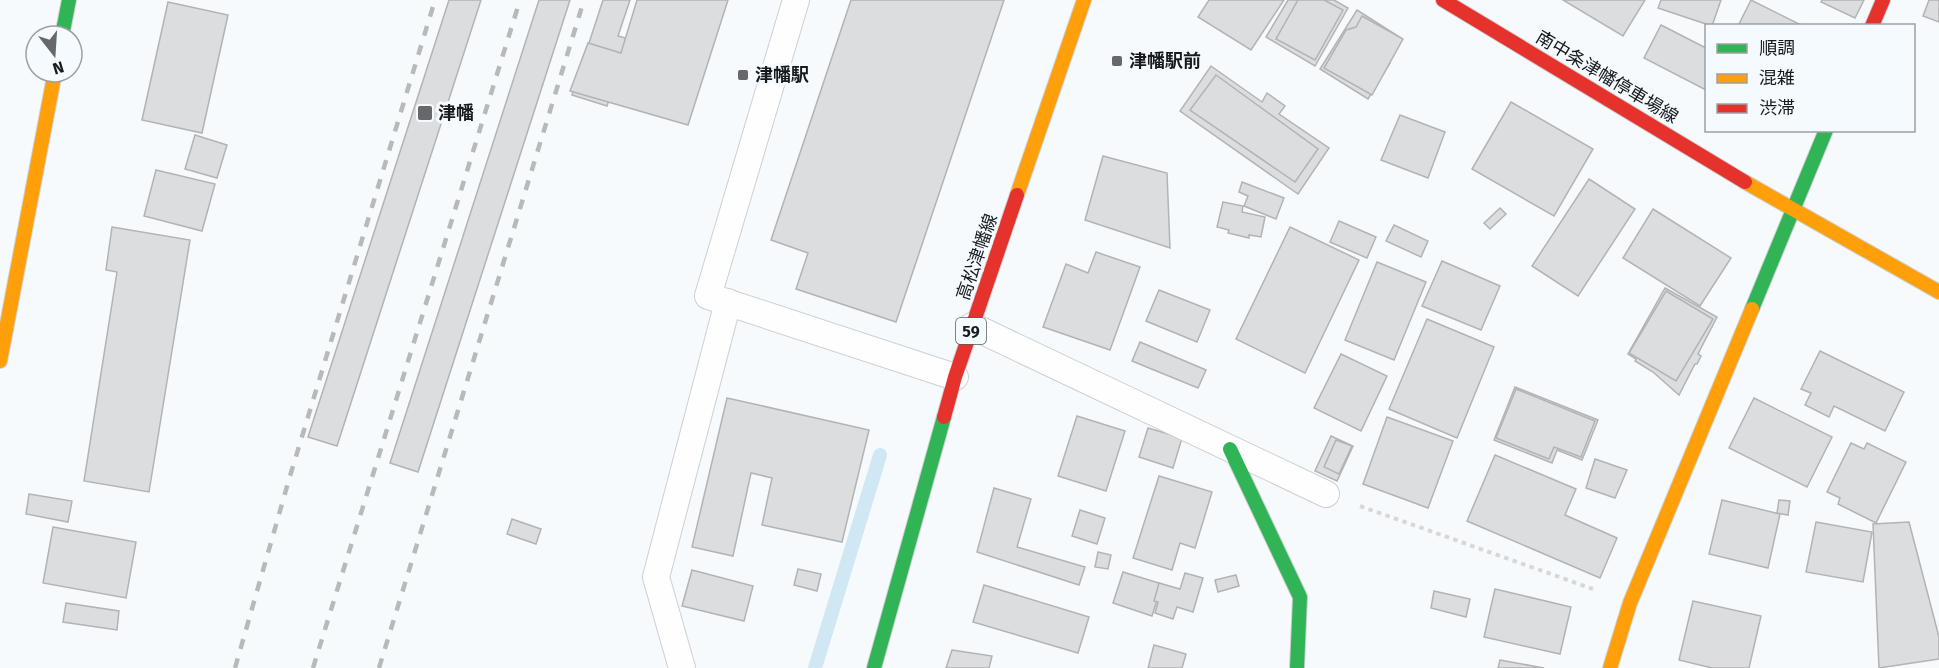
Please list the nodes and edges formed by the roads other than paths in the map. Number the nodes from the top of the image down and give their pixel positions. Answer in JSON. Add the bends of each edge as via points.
{"nodes":[{"id":1,"x":69,"y":0,"type":"edge"},
{"id":2,"x":796,"y":0,"type":"edge"},
{"id":3,"x":1084,"y":0,"type":"edge"},
{"id":4,"x":1443,"y":0,"type":"edge"},
{"id":5,"x":1883,"y":0,"type":"edge"},
{"id":6,"x":64,"y":24,"type":"edge"},
{"id":7,"x":1873,"y":24,"type":"edge"},
{"id":8,"x":53,"y":84,"type":"edge"},
{"id":9,"x":1825,"y":132,"type":"edge"},
{"id":10,"x":1792,"y":210,"type":"junction"},
{"id":11,"x":1939,"y":292,"type":"edge"},
{"id":12,"x":728,"y":302,"type":"junction"},
{"id":13,"x":972,"y":326,"type":"junction"},
{"id":14,"x":0,"y":361,"type":"edge"},
{"id":15,"x":955,"y":377,"type":"junction"},
{"id":16,"x":1230,"y":449,"type":"junction"},
{"id":17,"x":1326,"y":494,"type":"road end"},
{"id":18,"x":682,"y":668,"type":"edge"},
{"id":19,"x":874,"y":668,"type":"edge"},
{"id":20,"x":1297,"y":668,"type":"edge"},
{"id":21,"x":1610,"y":668,"type":"edge"}],
"edges":[{"from":1,"to":6,"type":"main road"},
{"from":2,"to":12,"type":"lane","via":[[708,296]]},
{"from":3,"to":13,"type":"main road","name":"高松津幡線","number":"59"},
{"from":4,"to":10,"type":"main road","name":"南中条津幡停車場線"},
{"from":5,"to":7,"type":"main road"},
{"from":8,"to":14,"type":"main road"},
{"from":9,"to":10,"type":"main road"},
{"from":10,"to":11,"type":"main road","name":"南中条津幡停車場線"},
{"from":10,"to":21,"type":"main road","via":[[1630,603]]},
{"from":12,"to":15,"type":"lane"},
{"from":12,"to":18,"type":"lane","via":[[656,577]]},
{"from":13,"to":15,"type":"main road","name":"高松津幡線","number":"59"},
{"from":13,"to":16,"type":"lane"},
{"from":15,"to":19,"type":"main road","name":"高松津幡線","number":"59"},
{"from":16,"to":17,"type":"lane"},
{"from":16,"to":20,"type":"main road","via":[[1300,597]]}]}
